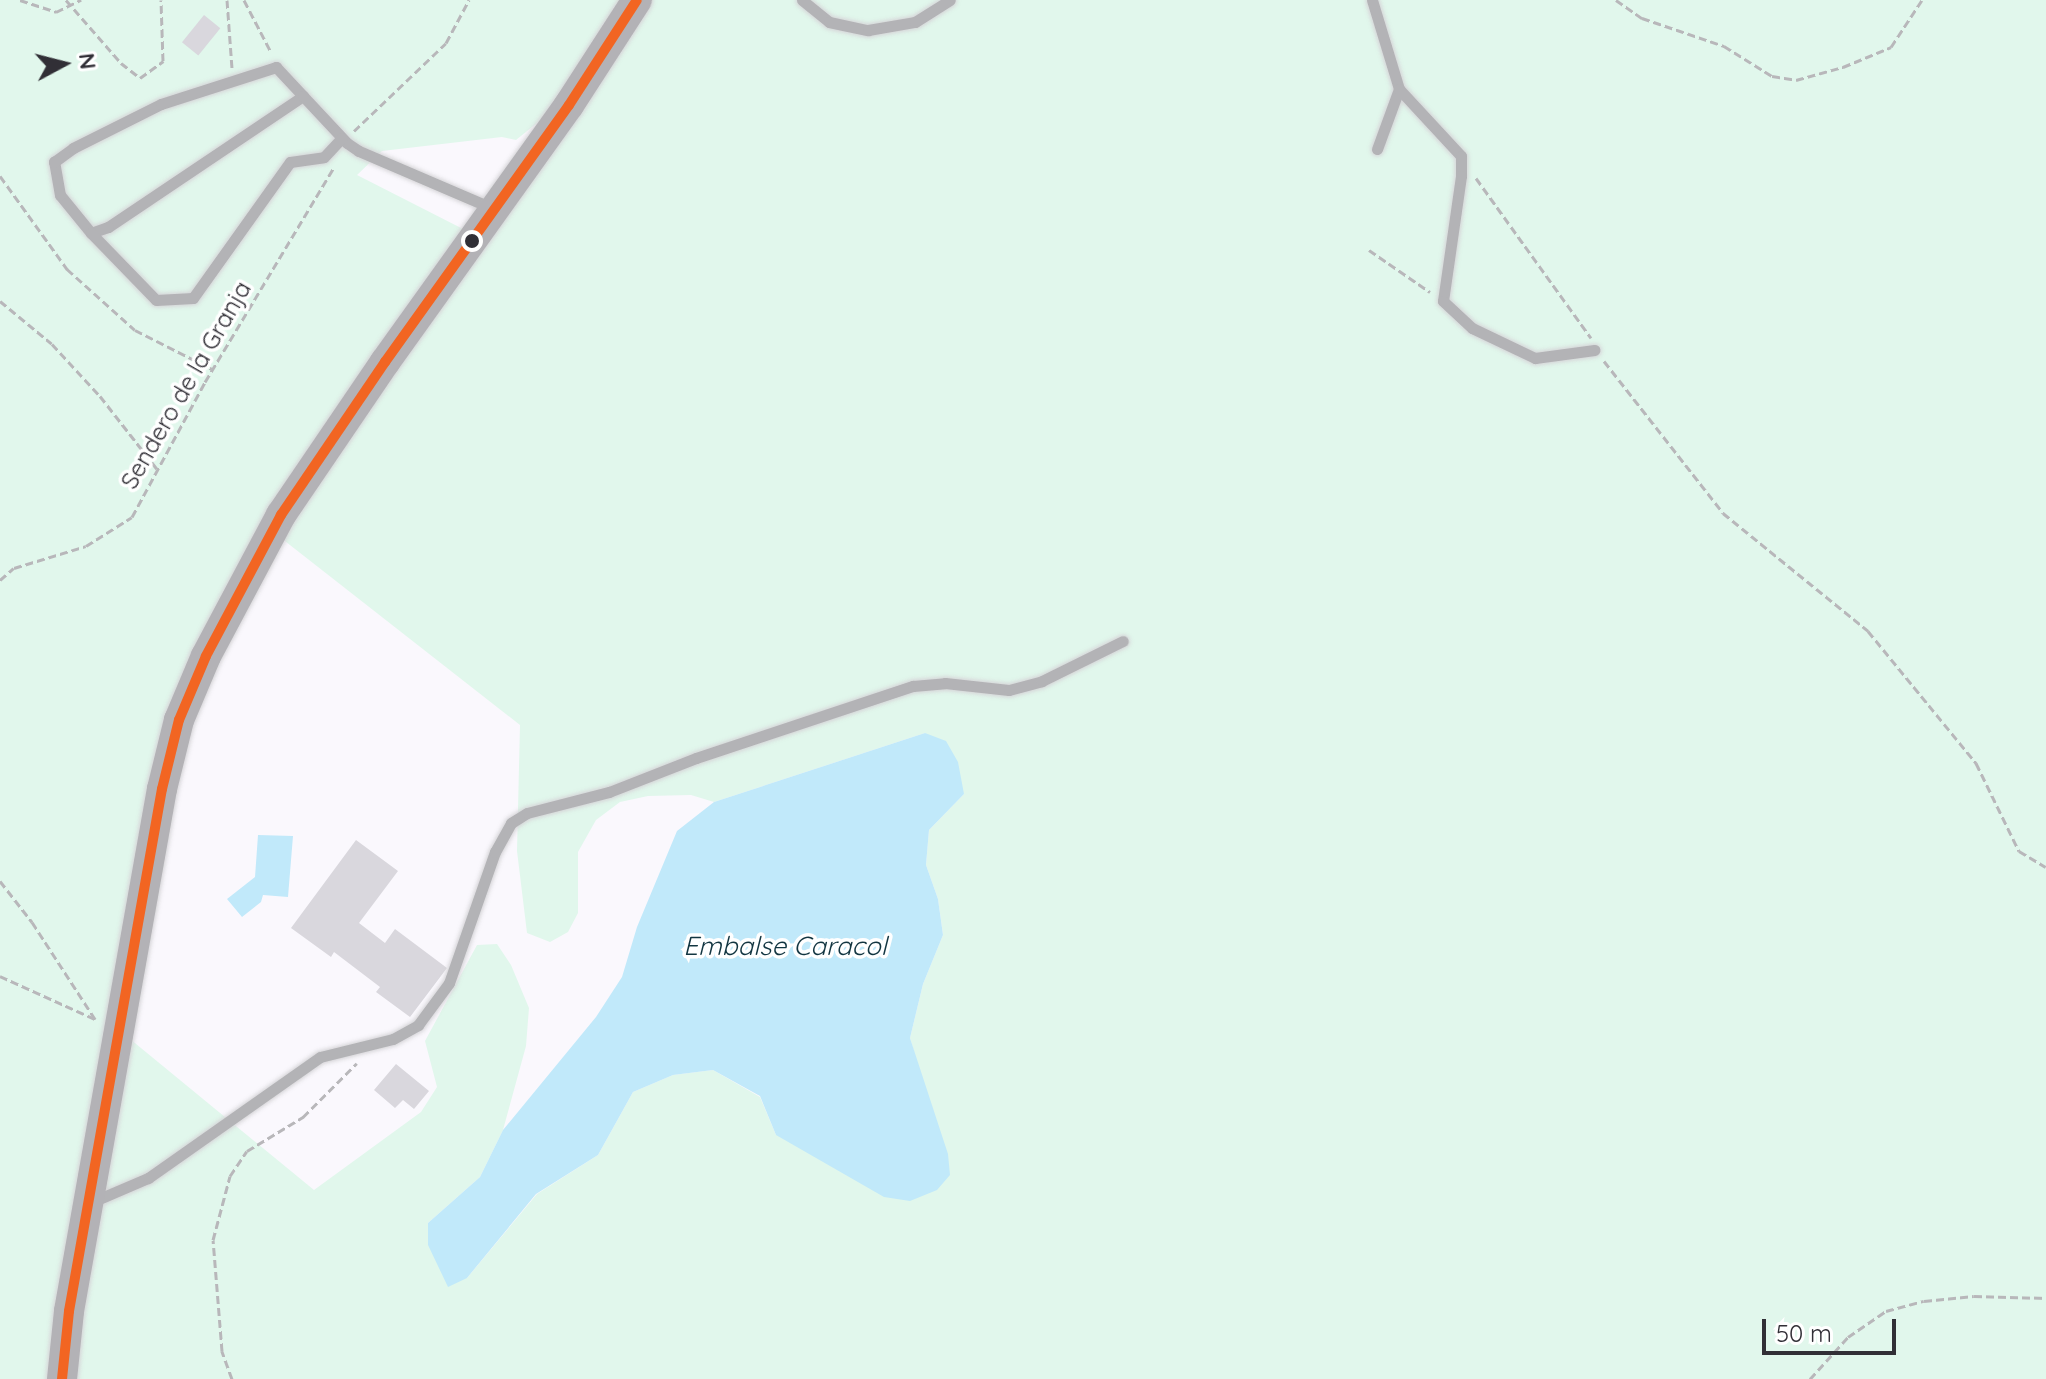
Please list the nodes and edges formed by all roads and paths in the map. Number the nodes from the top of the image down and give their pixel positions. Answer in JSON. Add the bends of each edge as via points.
{"nodes":[{"id":1,"x":20,"y":0,"type":"edge"},
{"id":2,"x":66,"y":0,"type":"edge"},
{"id":3,"x":81,"y":0,"type":"edge"},
{"id":4,"x":161,"y":0,"type":"edge"},
{"id":5,"x":227,"y":0,"type":"edge"},
{"id":6,"x":244,"y":0,"type":"edge"},
{"id":7,"x":469,"y":0,"type":"edge"},
{"id":8,"x":637,"y":0,"type":"edge"},
{"id":9,"x":802,"y":0,"type":"edge"},
{"id":10,"x":950,"y":0,"type":"edge"},
{"id":11,"x":1372,"y":0,"type":"edge"},
{"id":12,"x":1616,"y":0,"type":"edge"},
{"id":13,"x":1922,"y":0,"type":"edge"},
{"id":14,"x":70,"y":5,"type":"junction"},
{"id":15,"x":276,"y":67,"type":"junction"},
{"id":16,"x":233,"y":81,"type":"junction"},
{"id":17,"x":1399,"y":89,"type":"junction"},
{"id":18,"x":303,"y":96,"type":"junction"},
{"id":19,"x":345,"y":141,"type":"junction"},
{"id":20,"x":1377,"y":149,"type":"dead end"},
{"id":21,"x":1461,"y":156,"type":"junction"},
{"id":22,"x":0,"y":176,"type":"edge"},
{"id":23,"x":494,"y":210,"type":"junction"},
{"id":24,"x":91,"y":233,"type":"junction"},
{"id":25,"x":1369,"y":250,"type":"dead end"},
{"id":26,"x":0,"y":301,"type":"edge"},
{"id":27,"x":1443,"y":301,"type":"junction"},
{"id":28,"x":1594,"y":350,"type":"junction"},
{"id":29,"x":212,"y":370,"type":"junction"},
{"id":30,"x":157,"y":469,"type":"junction"},
{"id":31,"x":0,"y":580,"type":"edge"},
{"id":32,"x":1123,"y":641,"type":"dead end"},
{"id":33,"x":2046,"y":867,"type":"edge"},
{"id":34,"x":0,"y":881,"type":"edge"},
{"id":35,"x":0,"y":976,"type":"edge"},
{"id":36,"x":370,"y":1044,"type":"junction"},
{"id":37,"x":88,"y":1204,"type":"junction"},
{"id":38,"x":2046,"y":1298,"type":"edge"},
{"id":39,"x":62,"y":1379,"type":"edge"},
{"id":40,"x":232,"y":1379,"type":"edge"},
{"id":41,"x":1810,"y":1379,"type":"edge"}],
"edges":[{"from":1,"to":14,"type":"path","via":[[56,12]]},
{"from":2,"to":14,"type":"path"},
{"from":3,"to":14,"type":"path"},
{"from":4,"to":14,"type":"path","via":[[163,61],[140,78]]},
{"from":5,"to":16,"type":"path"},
{"from":6,"to":15,"type":"path"},
{"from":7,"to":19,"type":"path","name":"Sendero de la Granja","via":[[446,43]]},
{"from":8,"to":23,"type":"main road"},
{"from":9,"to":10,"type":"lane","via":[[829,22],[868,30],[915,22]]},
{"from":11,"to":17,"type":"lane"},
{"from":12,"to":13,"type":"path","via":[[1642,18],[1724,46],[1772,76],[1796,80],[1891,47]]},
{"from":15,"to":16,"type":"lane"},
{"from":15,"to":18,"type":"lane"},
{"from":16,"to":24,"type":"lane","via":[[161,104],[54,162],[60,195]]},
{"from":17,"to":20,"type":"lane"},
{"from":17,"to":21,"type":"lane"},
{"from":18,"to":19,"type":"lane"},
{"from":18,"to":24,"type":"lane","via":[[127,215]]},
{"from":19,"to":23,"type":"lane"},
{"from":19,"to":24,"type":"lane","via":[[324,157],[290,162],[193,298],[156,300]]},
{"from":19,"to":29,"type":"path","name":"Sendero de la Granja"},
{"from":21,"to":27,"type":"lane"},
{"from":21,"to":28,"type":"path","via":[[1589,331]]},
{"from":22,"to":29,"type":"path","via":[[67,269],[135,330]]},
{"from":23,"to":37,"type":"main road","via":[[281,515],[218,632],[185,707],[162,789]]},
{"from":25,"to":27,"type":"path"},
{"from":26,"to":30,"type":"path","via":[[52,344]]},
{"from":27,"to":28,"type":"lane","via":[[1472,328],[1535,358]]},
{"from":28,"to":33,"type":"path","via":[[1723,513],[1868,631],[1976,763],[2019,851]]},
{"from":29,"to":30,"type":"path","name":"Sendero de la Granja"},
{"from":30,"to":31,"type":"path","name":"Sendero de la Granja","via":[[132,517],[86,546],[14,568]]},
{"from":32,"to":36,"type":"lane","via":[[1042,681],[1009,690],[945,683],[913,686],[609,792],[527,813],[511,823],[495,852],[449,983],[418,1025]]},
{"from":34,"to":35,"type":"path","via":[[95,1019]]},
{"from":36,"to":37,"type":"lane","via":[[320,1057],[148,1178]]},
{"from":36,"to":40,"type":"path","via":[[343,1080],[303,1117],[247,1151],[230,1176],[213,1240],[222,1351]]},
{"from":37,"to":39,"type":"main road"},
{"from":38,"to":41,"type":"path","via":[[1974,1296],[1886,1311],[1848,1337]]}]}
